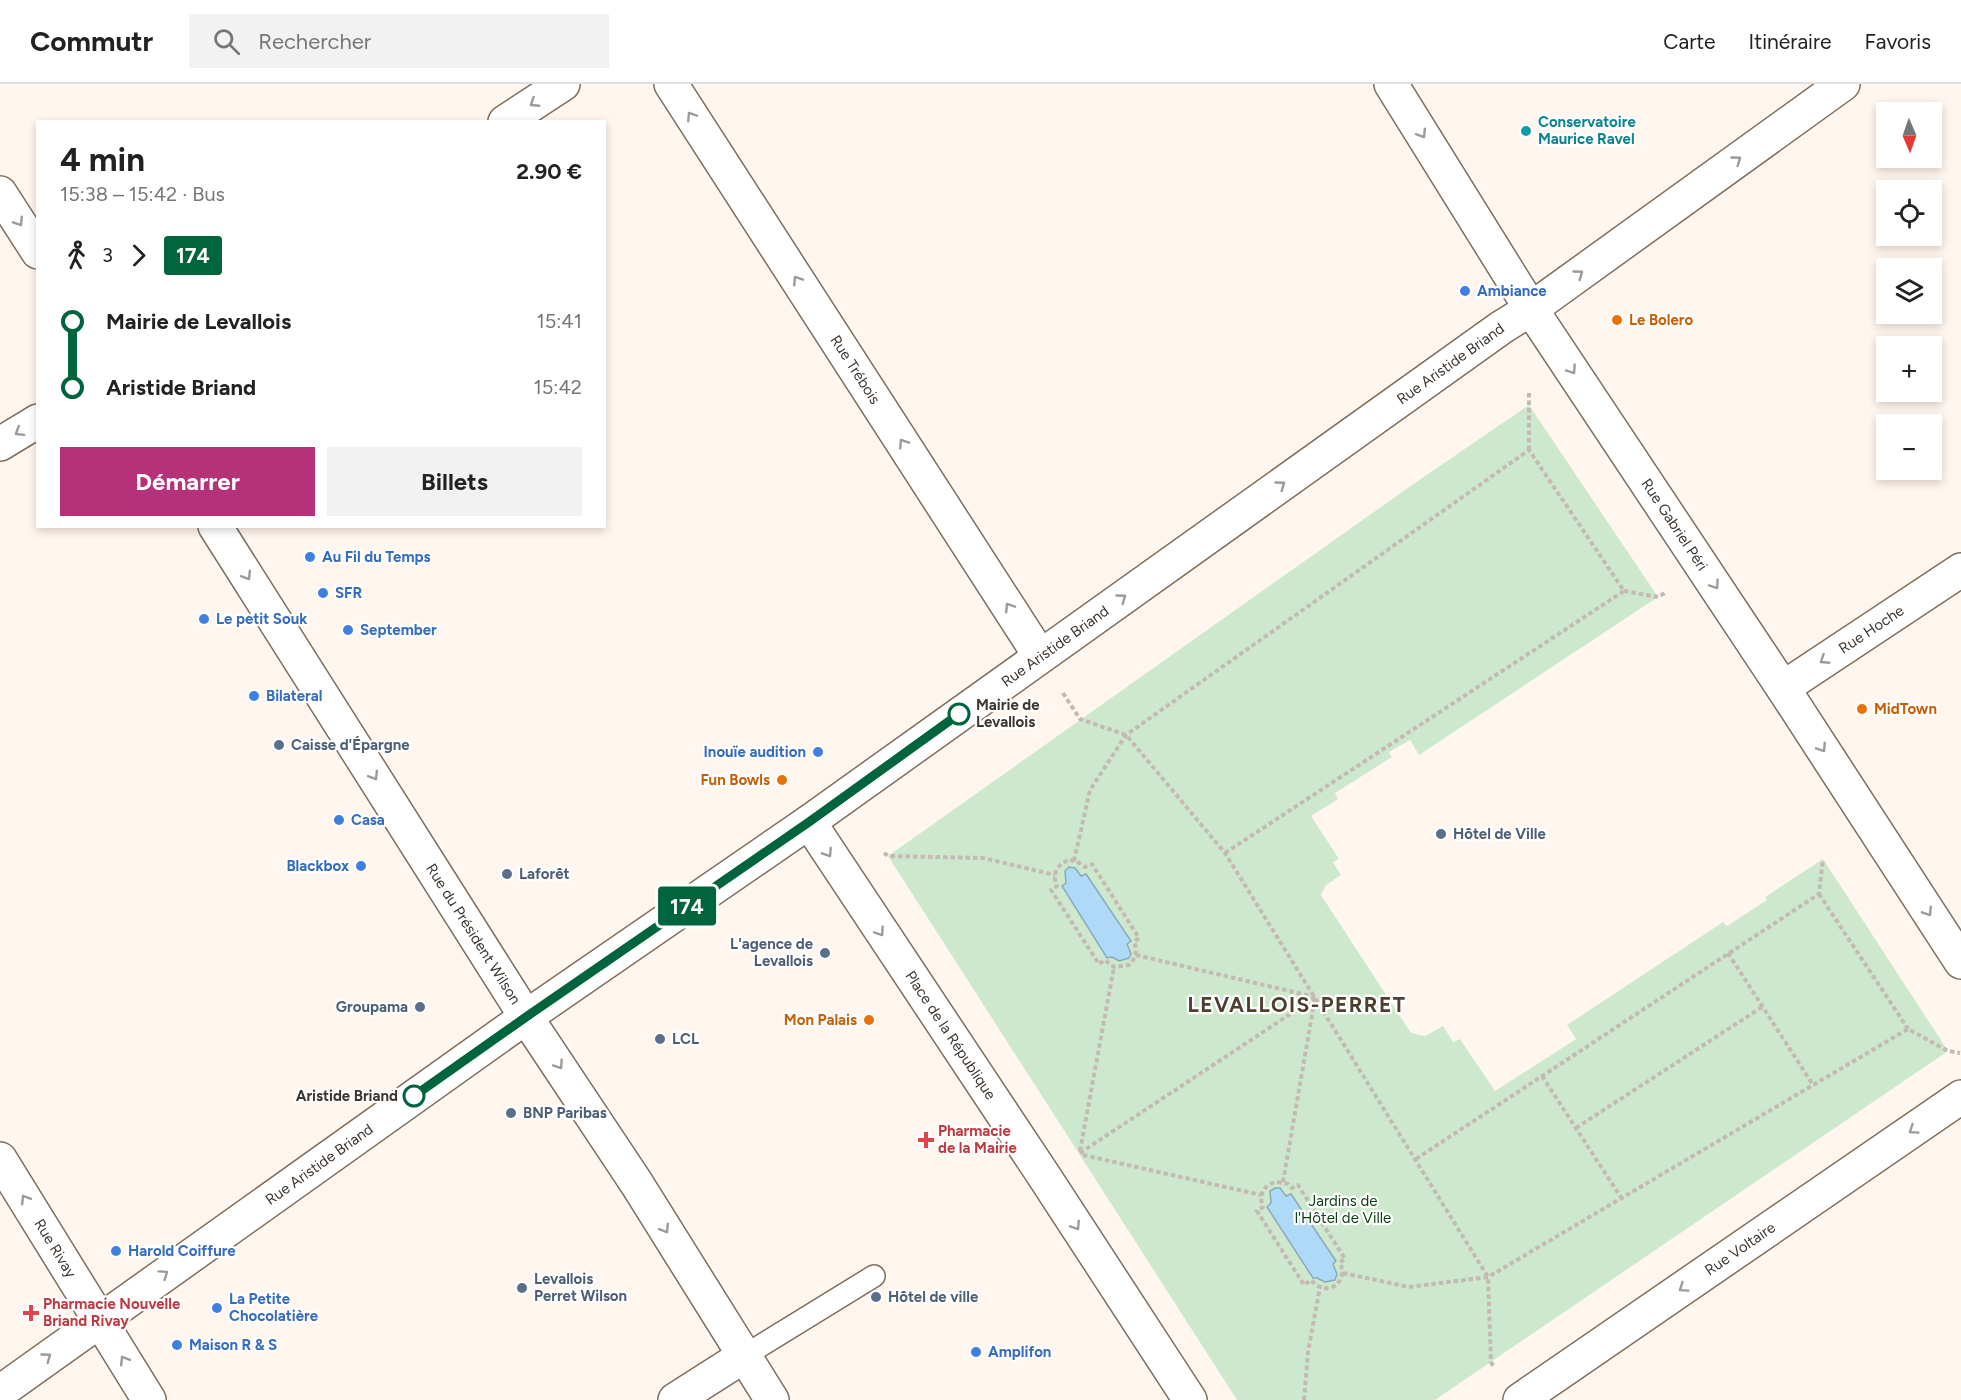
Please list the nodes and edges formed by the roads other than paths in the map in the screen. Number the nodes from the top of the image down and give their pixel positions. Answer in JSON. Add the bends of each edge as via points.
{"nodes":[{"id":1,"x":563,"y":84,"type":"edge"},
{"id":2,"x":671,"y":84,"type":"edge"},
{"id":3,"x":1391,"y":84,"type":"edge"},
{"id":4,"x":1843,"y":84,"type":"edge"},
{"id":5,"x":508,"y":120,"type":"edge"},
{"id":6,"x":0,"y":193,"type":"edge"},
{"id":7,"x":36,"y":249,"type":"edge"},
{"id":8,"x":1531,"y":309,"type":"junction"},
{"id":9,"x":36,"y":422,"type":"edge"},
{"id":10,"x":0,"y":444,"type":"edge"},
{"id":11,"x":217,"y":528,"type":"edge"},
{"id":12,"x":1961,"y":570,"type":"edge"},
{"id":13,"x":1040,"y":656,"type":"junction"},
{"id":14,"x":1783,"y":688,"type":"junction"},
{"id":15,"x":809,"y":822,"type":"junction"},
{"id":16,"x":1961,"y":962,"type":"edge"},
{"id":17,"x":526,"y":1017,"type":"junction"},
{"id":18,"x":1961,"y":1097,"type":"edge"},
{"id":19,"x":0,"y":1159,"type":"edge"},
{"id":20,"x":874,"y":1276,"type":"dead end"},
{"id":21,"x":100,"y":1320,"type":"junction"},
{"id":22,"x":744,"y":1356,"type":"junction"},
{"id":23,"x":0,"y":1392,"type":"edge"},
{"id":24,"x":149,"y":1400,"type":"edge"},
{"id":25,"x":675,"y":1400,"type":"edge"},
{"id":26,"x":772,"y":1400,"type":"edge"},
{"id":27,"x":1190,"y":1400,"type":"edge"},
{"id":28,"x":1520,"y":1400,"type":"edge"}],
"edges":[{"from":1,"to":5,"type":"street","one_way":true},
{"from":13,"to":2,"type":"street","name":"Rue Trébois","one_way":true},
{"from":3,"to":8,"type":"street","name":"Rue Gabriel Péri","one_way":true},
{"from":8,"to":4,"type":"street","name":"Rue Aristide Briand","one_way":true},
{"from":6,"to":7,"type":"street","one_way":true},
{"from":13,"to":8,"type":"street","name":"Rue Aristide Briand","one_way":true},
{"from":8,"to":14,"type":"street","name":"Rue Gabriel Péri","one_way":true},
{"from":9,"to":10,"type":"street","one_way":true},
{"from":11,"to":17,"type":"street","name":"Rue du Président Wilson","one_way":true},
{"from":12,"to":14,"type":"street","name":"Rue Hoche","one_way":true},
{"from":13,"to":15,"type":"street","name":"Rue Aristide Briand"},
{"from":14,"to":16,"type":"street","name":"Rue Gabriel Péri","one_way":true},
{"from":15,"to":17,"type":"street","name":"Rue Aristide Briand"},
{"from":15,"to":27,"type":"street","name":"Place de la République","one_way":true},
{"from":21,"to":17,"type":"street","name":"Rue Aristide Briand","one_way":true},
{"from":17,"to":22,"type":"street","name":"Rue du Président Wilson","one_way":true,"via":[[637,1184]]},
{"from":18,"to":28,"type":"street","name":"Rue Voltaire","one_way":true},
{"from":21,"to":19,"type":"street","name":"Rue Rivay","one_way":true},
{"from":20,"to":22,"type":"lane"},
{"from":23,"to":21,"type":"street","name":"Rue Aristide Briand","one_way":true},
{"from":24,"to":21,"type":"street","name":"Rue Rivay","one_way":true},
{"from":22,"to":25,"type":"street"},
{"from":22,"to":26,"type":"street","name":"Rue du Président Wilson"}]}
